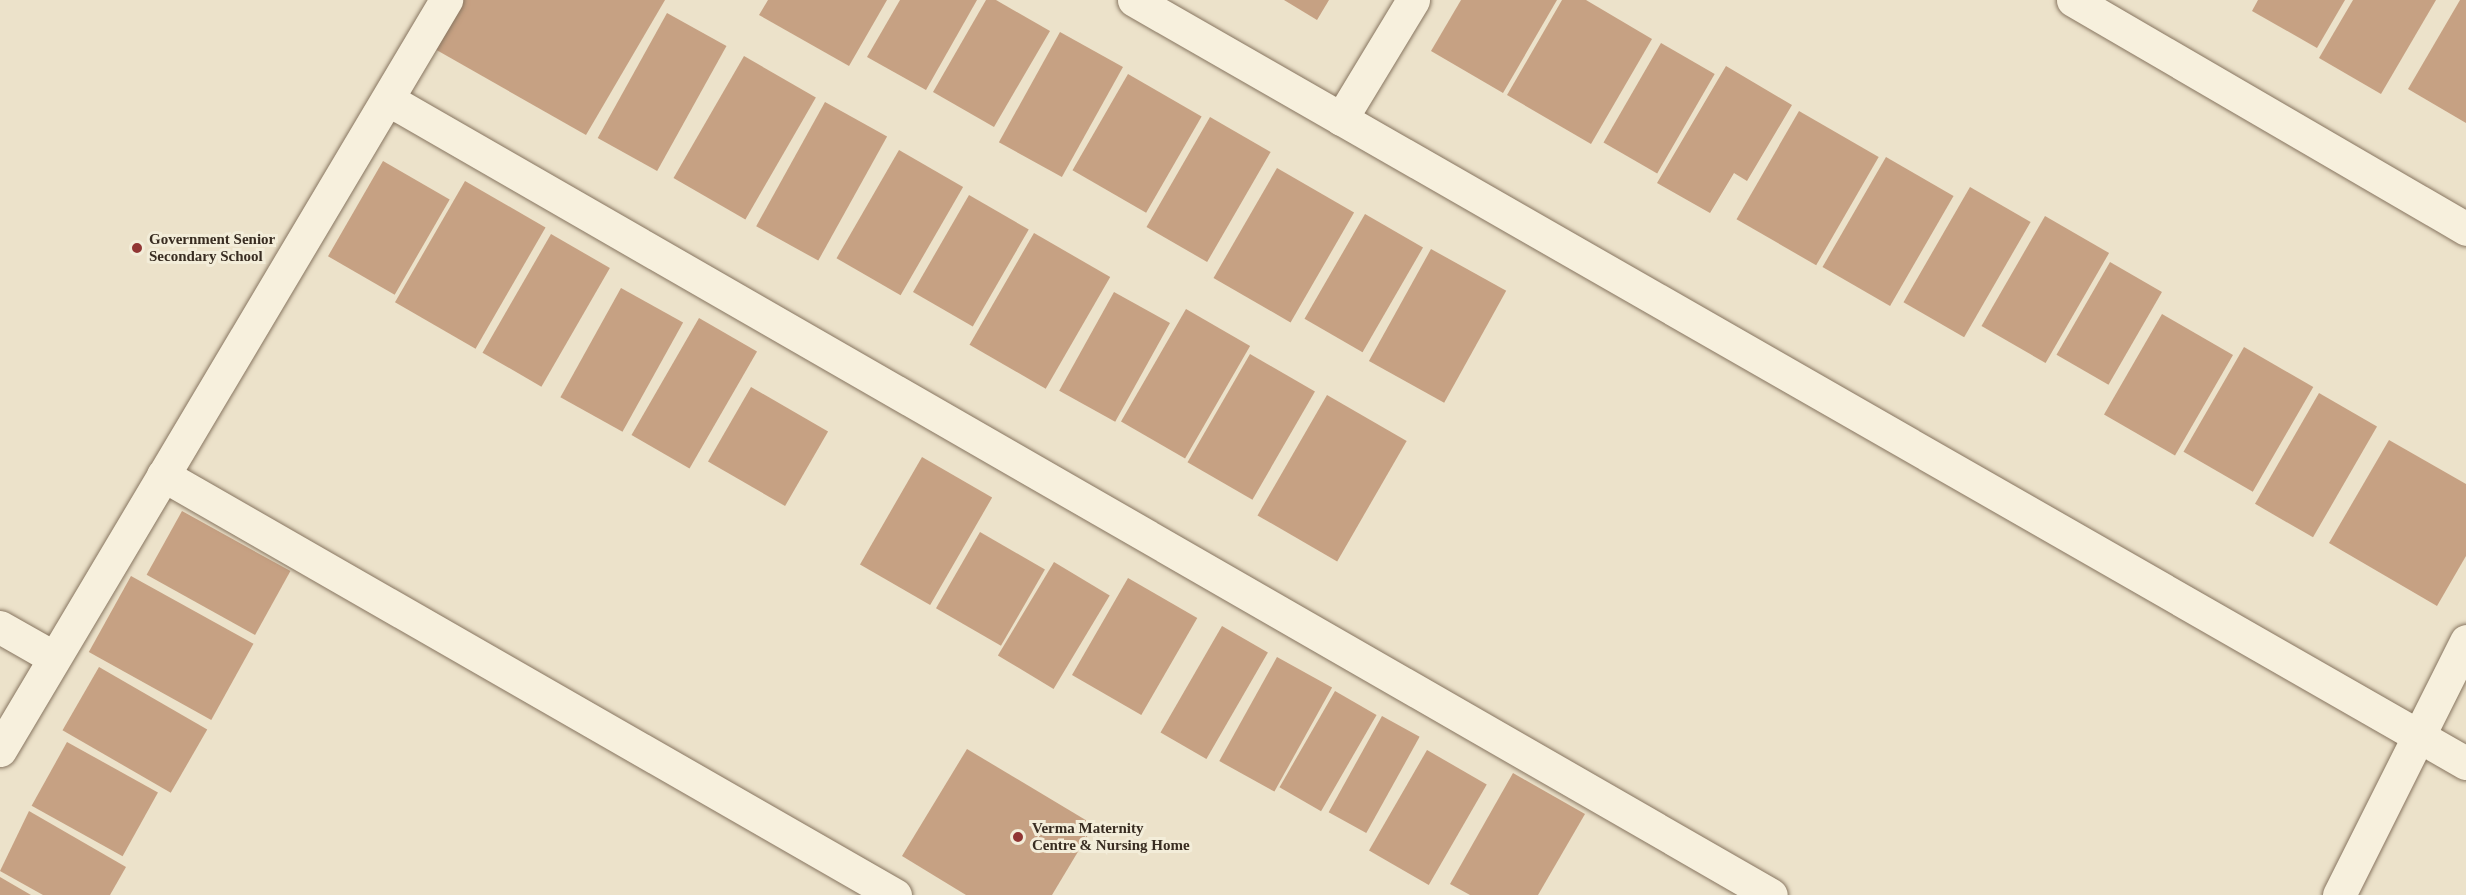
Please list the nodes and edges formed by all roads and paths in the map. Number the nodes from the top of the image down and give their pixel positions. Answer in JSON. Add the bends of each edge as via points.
{"nodes":[{"id":1,"x":446,"y":0,"type":"edge"},
{"id":2,"x":1134,"y":0,"type":"edge"},
{"id":3,"x":1413,"y":0,"type":"edge"},
{"id":4,"x":2073,"y":0,"type":"edge"},
{"id":5,"x":390,"y":100,"type":"junction"},
{"id":6,"x":1341,"y":119,"type":"junction"},
{"id":7,"x":2466,"y":229,"type":"edge"},
{"id":8,"x":163,"y":475,"type":"junction"},
{"id":9,"x":0,"y":627,"type":"edge"},
{"id":10,"x":2466,"y":641,"type":"edge"},
{"id":11,"x":51,"y":656,"type":"junction"},
{"id":12,"x":2418,"y":736,"type":"junction"},
{"id":13,"x":0,"y":750,"type":"edge"},
{"id":14,"x":2466,"y":763,"type":"edge"},
{"id":15,"x":895,"y":895,"type":"edge"},
{"id":16,"x":1771,"y":895,"type":"edge"},
{"id":17,"x":2339,"y":895,"type":"edge"}],
"edges":[{"from":1,"to":5,"type":"street"},
{"from":2,"to":6,"type":"street"},
{"from":3,"to":6,"type":"street"},
{"from":4,"to":7,"type":"street"},
{"from":5,"to":8,"type":"street"},
{"from":5,"to":16,"type":"street"},
{"from":6,"to":12,"type":"street"},
{"from":8,"to":11,"type":"street"},
{"from":8,"to":15,"type":"street"},
{"from":9,"to":11,"type":"street"},
{"from":10,"to":12,"type":"street"},
{"from":11,"to":13,"type":"street"},
{"from":12,"to":14,"type":"street"},
{"from":12,"to":17,"type":"street"}]}
